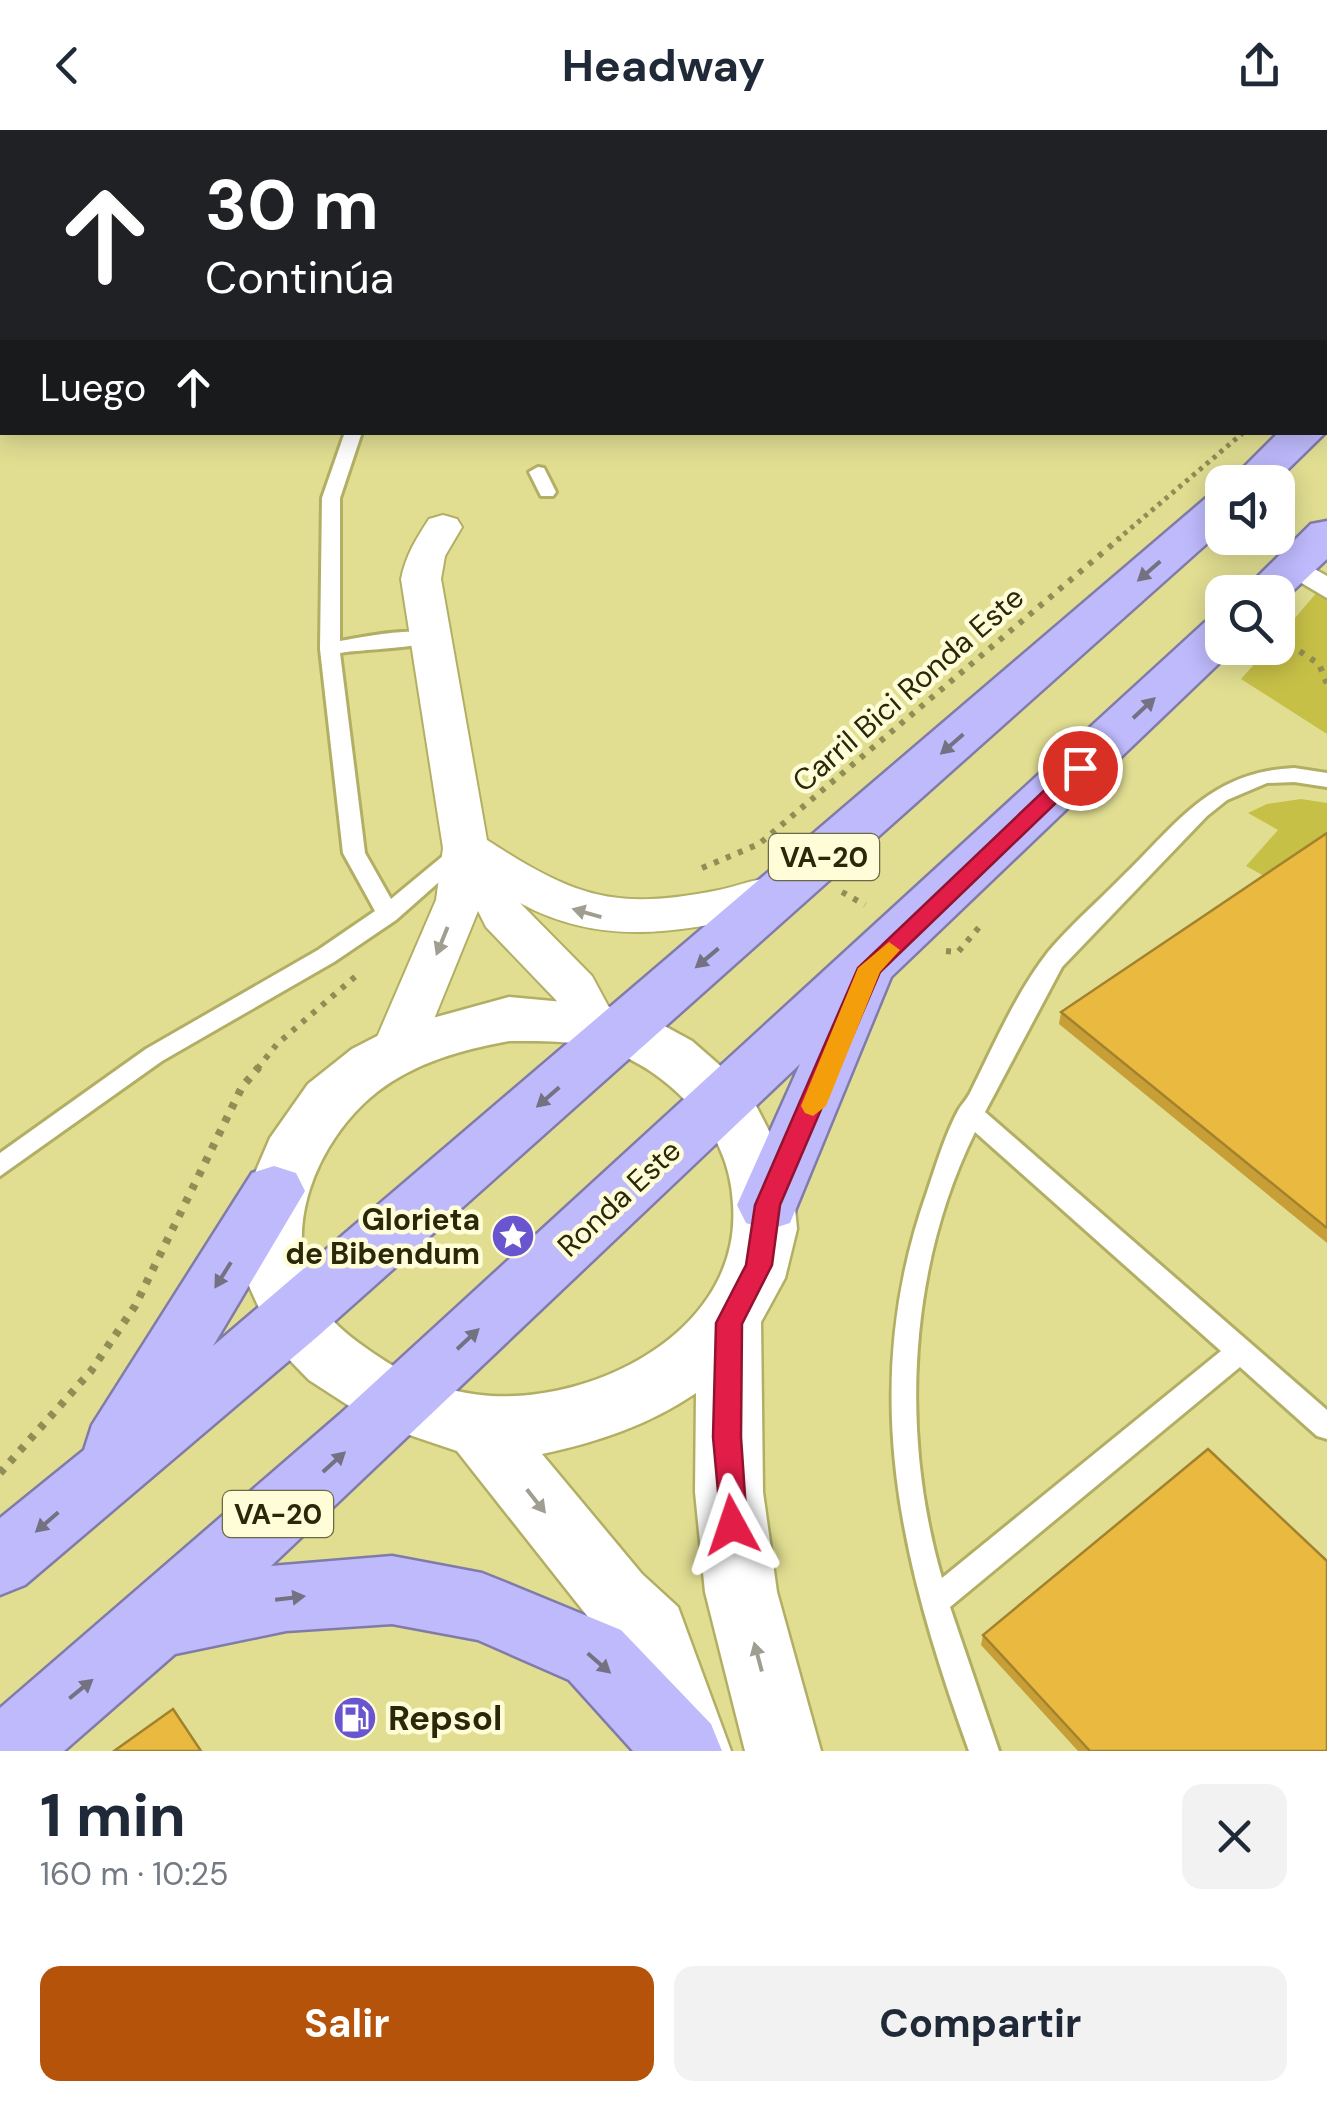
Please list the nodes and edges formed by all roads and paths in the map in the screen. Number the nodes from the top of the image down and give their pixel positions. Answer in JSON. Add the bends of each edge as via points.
{"nodes":[{"id":1,"x":353,"y":435,"type":"edge"},
{"id":2,"x":1240,"y":435,"type":"edge"},
{"id":3,"x":1303,"y":435,"type":"edge"},
{"id":4,"x":1269,"y":465,"type":"edge"},
{"id":5,"x":538,"y":472,"type":"dead end"},
{"id":6,"x":547,"y":492,"type":"dead end"},
{"id":7,"x":1205,"y":522,"type":"edge"},
{"id":8,"x":443,"y":528,"type":"dead end"},
{"id":9,"x":1327,"y":534,"type":"edge"},
{"id":10,"x":1295,"y":582,"type":"edge"},
{"id":11,"x":431,"y":638,"type":"junction"},
{"id":12,"x":1295,"y":648,"type":"edge"},
{"id":13,"x":330,"y":649,"type":"junction"},
{"id":14,"x":1205,"y":650,"type":"edge"},
{"id":15,"x":1327,"y":684,"type":"edge"},
{"id":16,"x":1327,"y":780,"type":"edge"},
{"id":17,"x":759,"y":844,"type":"junction"},
{"id":18,"x":466,"y":848,"type":"junction"},
{"id":19,"x":686,"y":874,"type":"dead end"},
{"id":20,"x":796,"y":882,"type":"junction"},
{"id":21,"x":388,"y":914,"type":"junction"},
{"id":22,"x":909,"y":950,"type":"junction"},
{"id":23,"x":366,"y":967,"type":"dead end"},
{"id":24,"x":608,"y":1029,"type":"junction"},
{"id":25,"x":396,"y":1051,"type":"junction"},
{"id":26,"x":724,"y":1100,"type":"junction"},
{"id":27,"x":969,"y":1112,"type":"junction"},
{"id":28,"x":0,"y":1166,"type":"edge"},
{"id":29,"x":274,"y":1192,"type":"junction"},
{"id":30,"x":768,"y":1205,"type":"junction"},
{"id":31,"x":294,"y":1318,"type":"junction"},
{"id":32,"x":729,"y":1323,"type":"junction"},
{"id":33,"x":1240,"y":1350,"type":"junction"},
{"id":34,"x":397,"y":1405,"type":"junction"},
{"id":35,"x":476,"y":1424,"type":"junction"},
{"id":36,"x":1327,"y":1427,"type":"edge"},
{"id":37,"x":0,"y":1473,"type":"edge"},
{"id":38,"x":94,"y":1483,"type":"junction"},
{"id":39,"x":0,"y":1562,"type":"edge"},
{"id":40,"x":934,"y":1602,"type":"junction"},
{"id":41,"x":160,"y":1623,"type":"junction"},
{"id":42,"x":6,"y":1751,"type":"edge"},
{"id":43,"x":684,"y":1751,"type":"edge"},
{"id":44,"x":692,"y":1751,"type":"edge"},
{"id":45,"x":783,"y":1751,"type":"edge"},
{"id":46,"x":984,"y":1751,"type":"edge"}],
"edges":[{"from":1,"to":13,"type":"lane","via":[[331,498]]},
{"from":2,"to":17,"type":"path","name":"Carril Bici Ronda Este"},
{"from":3,"to":4,"type":"highway"},
{"from":5,"to":6,"type":"lane"},
{"from":7,"to":20,"type":"highway","number":"VA-20","one_way":true},
{"from":8,"to":11,"type":"street","via":[[425,556],[421,579]]},
{"from":9,"to":10,"type":"highway"},
{"from":11,"to":13,"type":"lane"},
{"from":11,"to":18,"type":"street"},
{"from":12,"to":15,"type":"path","via":[[1319,664]]},
{"from":13,"to":21,"type":"lane","via":[[354,853]]},
{"from":22,"to":14,"type":"highway","name":"Ronda Este","number":"VA-20","one_way":true},
{"from":16,"to":27,"type":"lane","via":[[1298,772],[1241,778],[1198,814],[1054,962]]},
{"from":17,"to":19,"type":"path","name":"Carril Bici Ronda Este"},
{"from":17,"to":20,"type":"path"},
{"from":20,"to":18,"type":"street","one_way":true,"via":[[669,920],[593,918],[526,888]]},
{"from":18,"to":21,"type":"lane"},
{"from":18,"to":24,"type":"street","via":[[503,915]]},
{"from":18,"to":25,"type":"street","one_way":true,"via":[[459,900]]},
{"from":20,"to":22,"type":"path"},
{"from":20,"to":24,"type":"highway","number":"VA-20","one_way":true},
{"from":21,"to":28,"type":"lane","via":[[154,1056]]},
{"from":22,"to":26,"type":"highway","name":"Ronda Este","number":"VA-20"},
{"from":22,"to":30,"type":"highway"},
{"from":23,"to":37,"type":"path","via":[[277,1044],[242,1087],[135,1306],[91,1371]]},
{"from":24,"to":25,"type":"street","via":[[509,1019],[450,1030]]},
{"from":24,"to":26,"type":"street","via":[[680,1060]]},
{"from":24,"to":31,"type":"highway","number":"VA-20","one_way":true},
{"from":25,"to":29,"type":"street","via":[[318,1112]]},
{"from":26,"to":30,"type":"street","via":[[756,1150]]},
{"from":34,"to":26,"type":"highway","name":"Ronda Este","number":"VA-20","one_way":true},
{"from":27,"to":33,"type":"lane"},
{"from":27,"to":40,"type":"lane","via":[[936,1187],[914,1267],[898,1386],[902,1456]]},
{"from":29,"to":31,"type":"street","via":[[275,1260]]},
{"from":29,"to":38,"type":"highway","one_way":true},
{"from":30,"to":32,"type":"street","via":[[759,1265]]},
{"from":31,"to":34,"type":"street","via":[[327,1358]]},
{"from":31,"to":38,"type":"highway","number":"VA-20"},
{"from":32,"to":35,"type":"street","via":[[656,1387],[600,1412],[538,1425]]},
{"from":45,"to":32,"type":"street","one_way":true,"via":[[741,1592],[728,1492]]},
{"from":33,"to":36,"type":"lane"},
{"from":33,"to":40,"type":"lane"},
{"from":34,"to":35,"type":"street"},
{"from":41,"to":34,"type":"highway","name":"Ronda Este","number":"VA-20","one_way":true},
{"from":35,"to":44,"type":"street","one_way":true,"via":[[652,1632]]},
{"from":38,"to":39,"type":"highway","number":"VA-20","one_way":true},
{"from":40,"to":46,"type":"lane","via":[[944,1650]]},
{"from":42,"to":41,"type":"highway","name":"Ronda Este","number":"VA-20","one_way":true},
{"from":41,"to":43,"type":"highway","one_way":true,"via":[[286,1597],[392,1590],[482,1608],[595,1656]]}]}
